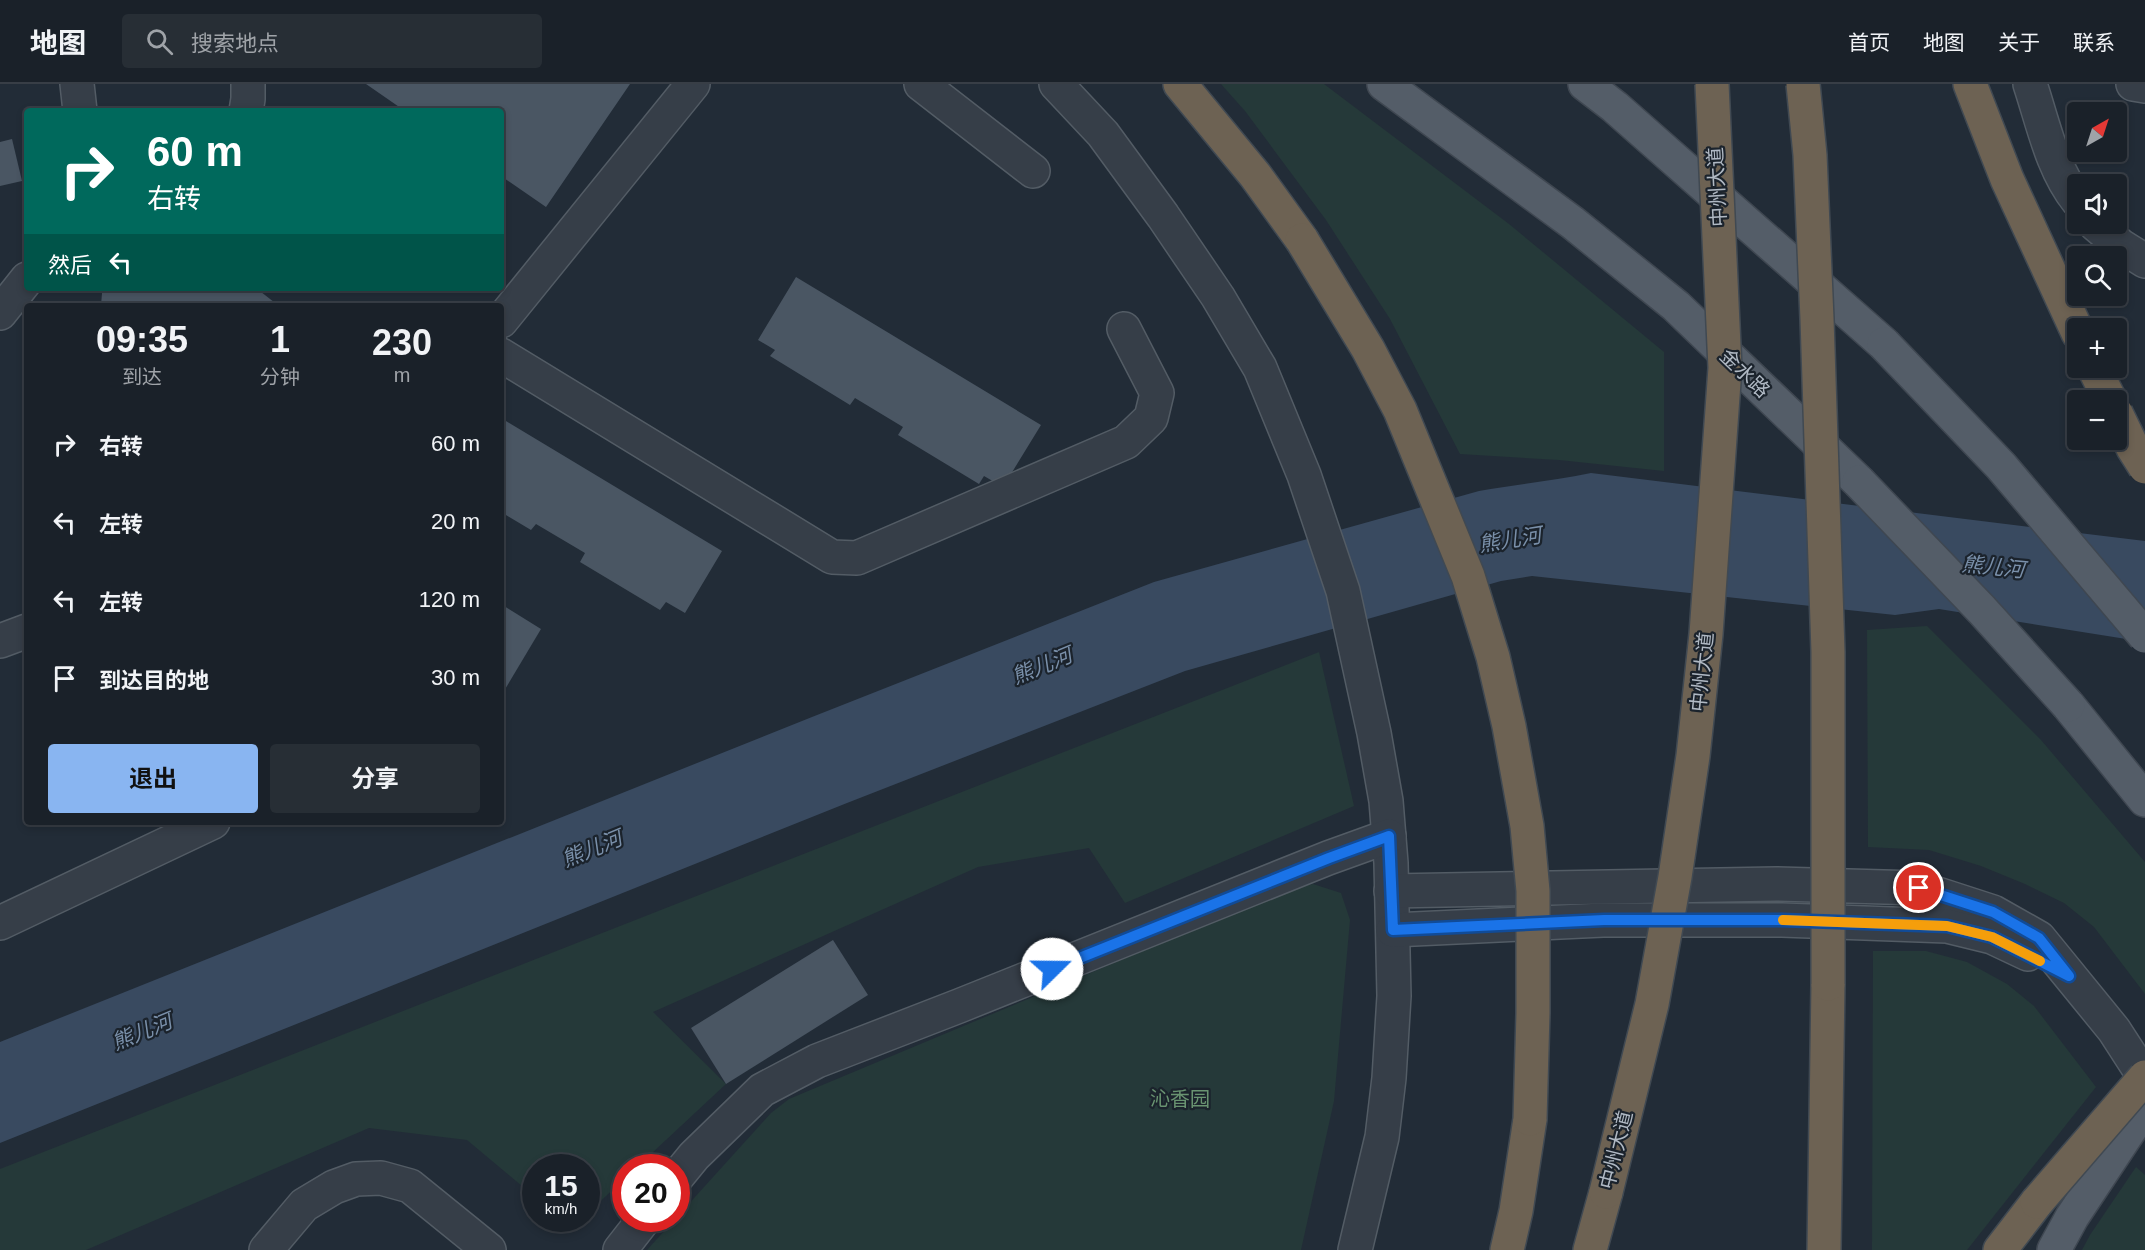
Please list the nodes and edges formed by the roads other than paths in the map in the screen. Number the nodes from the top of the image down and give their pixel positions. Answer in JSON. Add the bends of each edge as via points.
{"nodes":[{"id":1,"x":77,"y":84,"type":"edge"},
{"id":2,"x":248,"y":84,"type":"edge"},
{"id":3,"x":693,"y":84,"type":"edge"},
{"id":4,"x":921,"y":84,"type":"edge"},
{"id":5,"x":1056,"y":84,"type":"edge"},
{"id":6,"x":1180,"y":84,"type":"edge"},
{"id":7,"x":1384,"y":84,"type":"edge"},
{"id":8,"x":1585,"y":84,"type":"edge"},
{"id":9,"x":1712,"y":84,"type":"edge"},
{"id":10,"x":1803,"y":84,"type":"edge"},
{"id":11,"x":1970,"y":84,"type":"edge"},
{"id":12,"x":2030,"y":84,"type":"edge"},
{"id":13,"x":2133,"y":84,"type":"edge"},
{"id":14,"x":2145,"y":86,"type":"edge"},
{"id":15,"x":80,"y":108,"type":"edge"},
{"id":16,"x":246,"y":108,"type":"edge"},
{"id":17,"x":1033,"y":171,"type":"dead end"},
{"id":18,"x":2067,"y":185,"type":"edge"},
{"id":19,"x":2107,"y":234,"type":"edge"},
{"id":20,"x":2145,"y":261,"type":"edge"},
{"id":21,"x":24,"y":283,"type":"edge"},
{"id":22,"x":0,"y":313,"type":"edge"},
{"id":23,"x":504,"y":317,"type":"edge"},
{"id":24,"x":2071,"y":318,"type":"edge"},
{"id":25,"x":1124,"y":328,"type":"dead end"},
{"id":26,"x":504,"y":357,"type":"edge"},
{"id":27,"x":2127,"y":436,"type":"edge"},
{"id":28,"x":2145,"y":466,"type":"edge"},
{"id":29,"x":24,"y":631,"type":"edge"},
{"id":30,"x":2145,"y":636,"type":"edge"},
{"id":31,"x":0,"y":641,"type":"edge"},
{"id":32,"x":2145,"y":800,"type":"edge"},
{"id":33,"x":206,"y":825,"type":"edge"},
{"id":34,"x":1389,"y":836,"type":"junction"},
{"id":35,"x":1392,"y":891,"type":"junction"},
{"id":36,"x":4,"y":916,"type":"edge"},
{"id":37,"x":1393,"y":930,"type":"junction"},
{"id":38,"x":2069,"y":976,"type":"junction"},
{"id":39,"x":2145,"y":1077,"type":"edge"},
{"id":40,"x":2145,"y":1107,"type":"edge"},
{"id":41,"x":690,"y":1161,"type":"edge"},
{"id":42,"x":1606,"y":1192,"type":"junction"},
{"id":43,"x":634,"y":1232,"type":"edge"},
{"id":44,"x":266,"y":1250,"type":"edge"},
{"id":45,"x":489,"y":1250,"type":"edge"},
{"id":46,"x":620,"y":1250,"type":"edge"},
{"id":47,"x":1355,"y":1250,"type":"edge"},
{"id":48,"x":1507,"y":1250,"type":"edge"},
{"id":49,"x":1590,"y":1250,"type":"edge"},
{"id":50,"x":1596,"y":1250,"type":"edge"},
{"id":51,"x":1824,"y":1250,"type":"edge"},
{"id":52,"x":2000,"y":1250,"type":"edge"},
{"id":53,"x":2054,"y":1250,"type":"edge"}],
"edges":[{"from":1,"to":15,"type":"street"},
{"from":2,"to":16,"type":"street"},
{"from":3,"to":23,"type":"street"},
{"from":4,"to":17,"type":"street"},
{"from":5,"to":34,"type":"street","via":[[1102,134],[1163,216],[1260,368],[1304,475],[1343,591],[1374,733]]},
{"from":6,"to":48,"type":"highway","bridge":true,"via":[[1255,175],[1302,240],[1368,349],[1400,410],[1468,576],[1493,657],[1527,826],[1533,891],[1530,1119]]},
{"from":7,"to":32,"type":"main road","name":"金水路","bridge":true,"via":[[1573,223],[1676,306],[1859,482],[1982,610],[2068,705]]},
{"from":8,"to":30,"type":"main road","bridge":true,"via":[[1884,344],[2001,466]]},
{"from":9,"to":42,"type":"highway","name":"中州大道","bridge":true,"via":[[1725,368],[1706,634],[1675,877],[1652,1004]]},
{"from":10,"to":51,"type":"highway","bridge":true,"via":[[1817,307],[1828,652]]},
{"from":11,"to":24,"type":"highway","via":[[2007,179]]},
{"from":12,"to":18,"type":"street"},
{"from":13,"to":14,"type":"street"},
{"from":19,"to":20,"type":"street"},
{"from":21,"to":22,"type":"street"},
{"from":25,"to":26,"type":"street","via":[[1157,393],[1151,418],[1125,442],[857,558],[832,557]]},
{"from":27,"to":28,"type":"highway","bridge":true},
{"from":29,"to":31,"type":"street"},
{"from":33,"to":36,"type":"street"},
{"from":34,"to":35,"type":"street"},
{"from":34,"to":41,"type":"street","via":[[817,1061],[762,1090]]},
{"from":35,"to":37,"type":"street"},
{"from":35,"to":38,"type":"street","via":[[1776,884],[1919,888],[1993,912],[2039,938]]},
{"from":37,"to":38,"type":"street","via":[[1604,920],[1782,920],[1947,926],[1992,937]]},
{"from":37,"to":47,"type":"street","via":[[1394,996],[1382,1137]]},
{"from":38,"to":39,"type":"street","via":[[2114,1030]]},
{"from":39,"to":52,"type":"highway","bridge":true},
{"from":40,"to":53,"type":"main road"},
{"from":42,"to":49,"type":"highway","name":"中州大道"},
{"from":42,"to":50,"type":"highway"},
{"from":43,"to":46,"type":"street"},
{"from":44,"to":45,"type":"street","via":[[304,1205],[356,1179],[381,1178],[410,1186]]}]}
